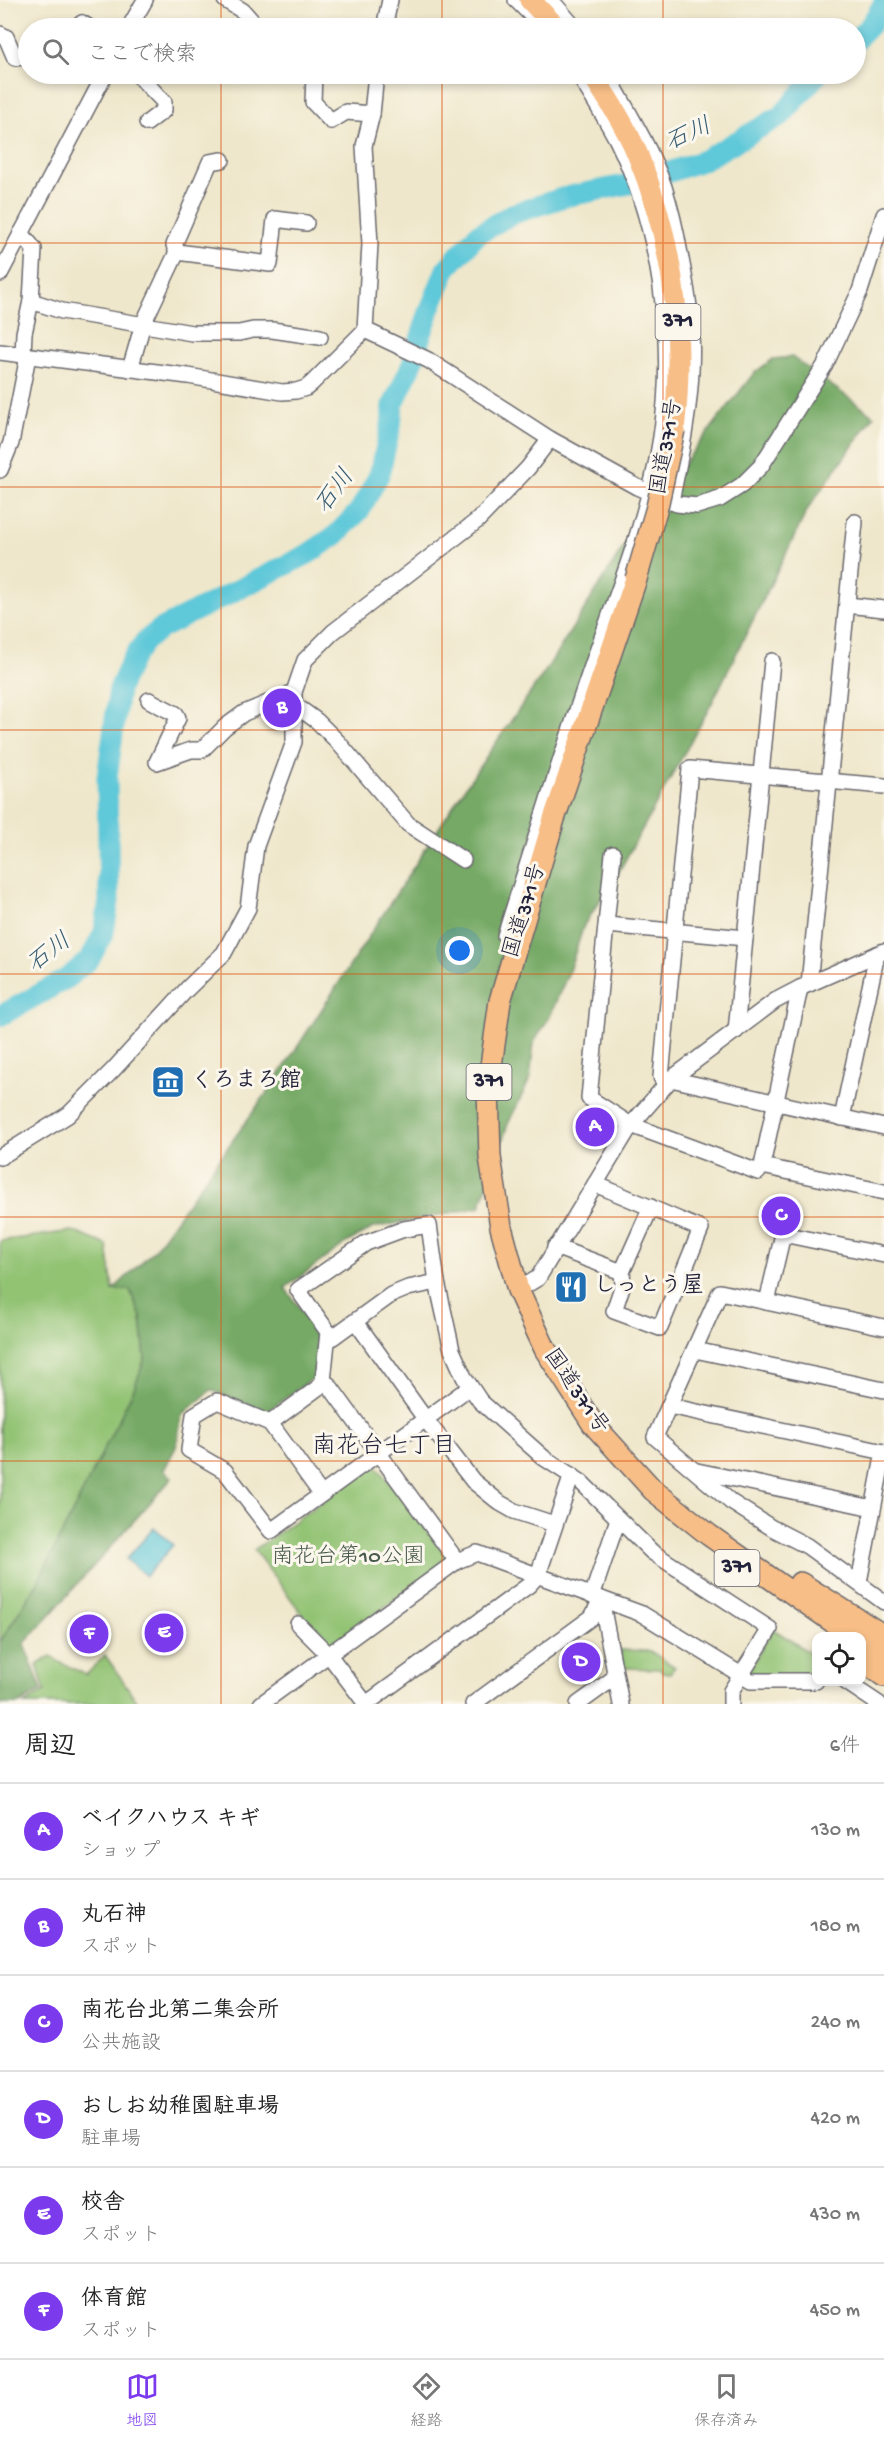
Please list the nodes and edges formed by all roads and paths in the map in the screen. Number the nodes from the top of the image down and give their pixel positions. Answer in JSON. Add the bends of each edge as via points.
{"nodes":[{"id":1,"x":145,"y":0,"type":"edge"},
{"id":2,"x":225,"y":0,"type":"edge"},
{"id":3,"x":390,"y":0,"type":"edge"},
{"id":4,"x":516,"y":0,"type":"edge"},
{"id":5,"x":530,"y":0,"type":"edge"},
{"id":6,"x":550,"y":0,"type":"edge"},
{"id":7,"x":135,"y":18,"type":"edge"},
{"id":8,"x":249,"y":18,"type":"edge"},
{"id":9,"x":386,"y":18,"type":"edge"},
{"id":10,"x":535,"y":18,"type":"edge"},
{"id":11,"x":547,"y":18,"type":"edge"},
{"id":12,"x":566,"y":18,"type":"edge"},
{"id":13,"x":0,"y":33,"type":"edge"},
{"id":14,"x":18,"y":58,"type":"edge"},
{"id":15,"x":100,"y":84,"type":"edge"},
{"id":16,"x":147,"y":84,"type":"edge"},
{"id":17,"x":314,"y":84,"type":"edge"},
{"id":18,"x":375,"y":84,"type":"edge"},
{"id":19,"x":584,"y":84,"type":"edge"},
{"id":20,"x":598,"y":84,"type":"edge"},
{"id":21,"x":612,"y":84,"type":"edge"},
{"id":22,"x":372,"y":114,"type":"junction"},
{"id":23,"x":147,"y":123,"type":"dead end"},
{"id":24,"x":222,"y":160,"type":"dead end"},
{"id":25,"x":884,"y":214,"type":"edge"},
{"id":26,"x":306,"y":223,"type":"dead end"},
{"id":27,"x":21,"y":233,"type":"junction"},
{"id":28,"x":177,"y":252,"type":"junction"},
{"id":29,"x":0,"y":274,"type":"edge"},
{"id":30,"x":31,"y":301,"type":"junction"},
{"id":31,"x":143,"y":324,"type":"junction"},
{"id":32,"x":365,"y":330,"type":"junction"},
{"id":33,"x":321,"y":336,"type":"dead end"},
{"id":34,"x":0,"y":351,"type":"edge"},
{"id":35,"x":26,"y":356,"type":"junction"},
{"id":36,"x":130,"y":369,"type":"junction"},
{"id":37,"x":550,"y":439,"type":"junction"},
{"id":38,"x":0,"y":470,"type":"edge"},
{"id":39,"x":649,"y":492,"type":"junction"},
{"id":40,"x":671,"y":501,"type":"junction"},
{"id":41,"x":855,"y":522,"type":"dead end"},
{"id":42,"x":847,"y":605,"type":"junction"},
{"id":43,"x":884,"y":609,"type":"edge"},
{"id":44,"x":772,"y":661,"type":"dead end"},
{"id":45,"x":294,"y":699,"type":"junction"},
{"id":46,"x":149,"y":700,"type":"dead end"},
{"id":47,"x":762,"y":774,"type":"junction"},
{"id":48,"x":829,"y":780,"type":"junction"},
{"id":49,"x":884,"y":786,"type":"edge"},
{"id":50,"x":613,"y":854,"type":"dead end"},
{"id":51,"x":463,"y":861,"type":"dead end"},
{"id":52,"x":607,"y":925,"type":"junction"},
{"id":53,"x":675,"y":932,"type":"junction"},
{"id":54,"x":505,"y":936,"type":"dead end"},
{"id":55,"x":745,"y":938,"type":"junction"},
{"id":56,"x":880,"y":953,"type":"edge"},
{"id":57,"x":804,"y":986,"type":"junction"},
{"id":58,"x":736,"y":1031,"type":"junction"},
{"id":59,"x":668,"y":1082,"type":"junction"},
{"id":60,"x":775,"y":1102,"type":"junction"},
{"id":61,"x":842,"y":1118,"type":"junction"},
{"id":62,"x":630,"y":1125,"type":"junction"},
{"id":63,"x":884,"y":1127,"type":"edge"},
{"id":64,"x":0,"y":1157,"type":"edge"},
{"id":65,"x":762,"y":1166,"type":"junction"},
{"id":66,"x":595,"y":1184,"type":"junction"},
{"id":67,"x":884,"y":1192,"type":"edge"},
{"id":68,"x":651,"y":1207,"type":"junction"},
{"id":69,"x":555,"y":1247,"type":"junction"},
{"id":70,"x":884,"y":1255,"type":"edge"},
{"id":71,"x":622,"y":1272,"type":"junction"},
{"id":72,"x":437,"y":1282,"type":"junction"},
{"id":73,"x":518,"y":1290,"type":"junction"},
{"id":74,"x":767,"y":1302,"type":"junction"},
{"id":75,"x":356,"y":1322,"type":"junction"},
{"id":76,"x":884,"y":1327,"type":"edge"},
{"id":77,"x":328,"y":1340,"type":"junction"},
{"id":78,"x":695,"y":1350,"type":"junction"},
{"id":79,"x":322,"y":1381,"type":"junction"},
{"id":80,"x":470,"y":1387,"type":"junction"},
{"id":81,"x":884,"y":1390,"type":"edge"},
{"id":82,"x":669,"y":1406,"type":"junction"},
{"id":83,"x":426,"y":1420,"type":"junction"},
{"id":84,"x":270,"y":1423,"type":"junction"},
{"id":85,"x":379,"y":1452,"type":"junction"},
{"id":86,"x":884,"y":1452,"type":"edge"},
{"id":87,"x":697,"y":1471,"type":"junction"},
{"id":88,"x":572,"y":1475,"type":"junction"},
{"id":89,"x":653,"y":1490,"type":"junction"},
{"id":90,"x":321,"y":1494,"type":"junction"},
{"id":91,"x":873,"y":1508,"type":"junction"},
{"id":92,"x":618,"y":1519,"type":"junction"},
{"id":93,"x":554,"y":1524,"type":"junction"},
{"id":94,"x":709,"y":1535,"type":"junction"},
{"id":95,"x":457,"y":1561,"type":"junction"},
{"id":96,"x":538,"y":1575,"type":"junction"},
{"id":97,"x":859,"y":1582,"type":"junction"},
{"id":98,"x":596,"y":1597,"type":"junction"},
{"id":99,"x":884,"y":1602,"type":"edge"},
{"id":100,"x":298,"y":1624,"type":"dead end"},
{"id":101,"x":825,"y":1632,"type":"edge"},
{"id":102,"x":847,"y":1632,"type":"edge"},
{"id":103,"x":884,"y":1636,"type":"edge"},
{"id":104,"x":866,"y":1645,"type":"edge"},
{"id":105,"x":328,"y":1655,"type":"junction"},
{"id":106,"x":884,"y":1658,"type":"edge"},
{"id":107,"x":866,"y":1663,"type":"edge"},
{"id":108,"x":884,"y":1676,"type":"edge"},
{"id":109,"x":741,"y":1677,"type":"junction"},
{"id":110,"x":614,"y":1678,"type":"junction"},
{"id":111,"x":812,"y":1681,"type":"edge"},
{"id":112,"x":852,"y":1686,"type":"edge"},
{"id":113,"x":261,"y":1704,"type":"edge"},
{"id":114,"x":366,"y":1704,"type":"edge"},
{"id":115,"x":473,"y":1704,"type":"edge"},
{"id":116,"x":578,"y":1704,"type":"edge"},
{"id":117,"x":621,"y":1704,"type":"edge"},
{"id":118,"x":731,"y":1704,"type":"edge"},
{"id":119,"x":879,"y":1704,"type":"edge"}],
"edges":[{"from":1,"to":7,"type":"street"},
{"from":2,"to":8,"type":"street"},
{"from":3,"to":9,"type":"street"},
{"from":4,"to":10,"type":"street"},
{"from":5,"to":11,"type":"highway"},
{"from":6,"to":12,"type":"street"},
{"from":13,"to":14,"type":"street"},
{"from":15,"to":27,"type":"street"},
{"from":16,"to":23,"type":"street","via":[[164,102],[164,110]]},
{"from":17,"to":22,"type":"street","via":[[313,102],[331,121],[346,112]]},
{"from":18,"to":22,"type":"street"},
{"from":19,"to":39,"type":"street","via":[[624,156],[642,205],[660,280],[667,371],[661,438]]},
{"from":20,"to":73,"type":"highway","name":"国道371号","number":"371","bridge":true,"via":[[636,151],[670,264],[679,352],[674,430],[636,579],[554,819],[506,978],[495,1031],[488,1088],[490,1157],[501,1227]]},
{"from":21,"to":40,"type":"street","via":[[664,186],[685,280],[690,318],[689,402]]},
{"from":22,"to":32,"type":"street","via":[[364,146],[370,244]]},
{"from":24,"to":28,"type":"street","via":[[210,162],[174,245]]},
{"from":25,"to":40,"type":"street","via":[[860,291],[825,365],[761,466],[720,499],[697,506]]},
{"from":26,"to":28,"type":"street","via":[[275,219],[270,264]]},
{"from":27,"to":29,"type":"street"},
{"from":27,"to":30,"type":"street","via":[[34,249]]},
{"from":28,"to":31,"type":"street"},
{"from":30,"to":31,"type":"street","via":[[62,311]]},
{"from":30,"to":35,"type":"street","via":[[24,333]]},
{"from":31,"to":33,"type":"street","via":[[192,333],[272,330]]},
{"from":31,"to":36,"type":"street"},
{"from":32,"to":36,"type":"street","via":[[312,383],[296,391]]},
{"from":32,"to":37,"type":"street","via":[[428,360]]},
{"from":34,"to":35,"type":"street"},
{"from":35,"to":36,"type":"street"},
{"from":35,"to":38,"type":"street","via":[[11,443]]},
{"from":37,"to":39,"type":"street"},
{"from":37,"to":45,"type":"street","via":[[478,520],[316,646],[305,660]]},
{"from":39,"to":40,"type":"street"},
{"from":39,"to":54,"type":"street"},
{"from":41,"to":42,"type":"street"},
{"from":42,"to":43,"type":"street"},
{"from":42,"to":48,"type":"street"},
{"from":44,"to":47,"type":"street"},
{"from":45,"to":46,"type":"street","via":[[244,713],[202,750],[156,762],[178,718]]},
{"from":45,"to":51,"type":"street","via":[[337,741],[408,824]]},
{"from":45,"to":64,"type":"street","via":[[294,742],[256,846],[248,908],[224,953],[68,1115]]},
{"from":47,"to":48,"type":"street"},
{"from":47,"to":53,"type":"street","via":[[690,769]]},
{"from":47,"to":55,"type":"street"},
{"from":48,"to":49,"type":"street"},
{"from":48,"to":57,"type":"street"},
{"from":50,"to":52,"type":"street"},
{"from":52,"to":53,"type":"street"},
{"from":52,"to":62,"type":"street","via":[[589,1098]]},
{"from":53,"to":55,"type":"street"},
{"from":53,"to":59,"type":"street","via":[[661,1077]]},
{"from":55,"to":58,"type":"street"},
{"from":56,"to":57,"type":"street"},
{"from":56,"to":61,"type":"street"},
{"from":57,"to":58,"type":"street","via":[[775,1001]]},
{"from":57,"to":60,"type":"street"},
{"from":58,"to":59,"type":"street"},
{"from":59,"to":60,"type":"street"},
{"from":59,"to":62,"type":"street"},
{"from":60,"to":61,"type":"street"},
{"from":60,"to":65,"type":"street"},
{"from":61,"to":63,"type":"street"},
{"from":62,"to":65,"type":"street","via":[[758,1172]]},
{"from":62,"to":66,"type":"street"},
{"from":65,"to":67,"type":"street"},
{"from":66,"to":68,"type":"street"},
{"from":66,"to":69,"type":"street"},
{"from":68,"to":71,"type":"street"},
{"from":68,"to":71,"type":"street","via":[[701,1228],[660,1328],[614,1311],[623,1284]]},
{"from":69,"to":71,"type":"street"},
{"from":69,"to":73,"type":"street","via":[[538,1278]]},
{"from":70,"to":74,"type":"street","via":[[783,1234]]},
{"from":72,"to":75,"type":"street","via":[[399,1291]]},
{"from":72,"to":77,"type":"street","via":[[429,1225],[404,1229],[366,1243],[298,1290],[328,1332]]},
{"from":72,"to":80,"type":"street","via":[[452,1350]]},
{"from":73,"to":89,"type":"highway","name":"国道371号","number":"371","via":[[545,1348],[592,1424]]},
{"from":74,"to":76,"type":"street"},
{"from":74,"to":78,"type":"street","via":[[720,1292]]},
{"from":75,"to":77,"type":"street"},
{"from":75,"to":83,"type":"street"},
{"from":77,"to":79,"type":"street"},
{"from":78,"to":81,"type":"street"},
{"from":78,"to":82,"type":"street"},
{"from":79,"to":84,"type":"street"},
{"from":79,"to":85,"type":"street"},
{"from":80,"to":83,"type":"street"},
{"from":80,"to":88,"type":"street","via":[[480,1401],[544,1458]]},
{"from":82,"to":86,"type":"street"},
{"from":82,"to":87,"type":"street","via":[[655,1437]]},
{"from":83,"to":85,"type":"street"},
{"from":83,"to":93,"type":"street","via":[[473,1481],[514,1511]]},
{"from":84,"to":90,"type":"street"},
{"from":84,"to":90,"type":"street","via":[[217,1401],[194,1415],[189,1450],[225,1471],[271,1531]]},
{"from":85,"to":90,"type":"street"},
{"from":85,"to":95,"type":"street"},
{"from":86,"to":91,"type":"street"},
{"from":87,"to":91,"type":"street"},
{"from":87,"to":97,"type":"street","via":[[731,1502]]},
{"from":88,"to":92,"type":"street"},
{"from":88,"to":93,"type":"street"},
{"from":89,"to":94,"type":"highway","name":"国道371号","number":"371"},
{"from":89,"to":101,"type":"highway","number":"371","via":[[685,1526],[719,1555]]},
{"from":91,"to":97,"type":"street"},
{"from":92,"to":98,"type":"street"},
{"from":92,"to":109,"type":"street","via":[[652,1552],[770,1629]]},
{"from":93,"to":96,"type":"street"},
{"from":94,"to":102,"type":"highway","name":"国道371号","number":"371"},
{"from":94,"to":103,"type":"highway","number":"371","via":[[771,1565]]},
{"from":95,"to":96,"type":"street","via":[[477,1553]]},
{"from":95,"to":105,"type":"street"},
{"from":96,"to":98,"type":"street"},
{"from":96,"to":114,"type":"street"},
{"from":97,"to":99,"type":"street"},
{"from":98,"to":109,"type":"street","via":[[642,1614]]},
{"from":98,"to":110,"type":"street"},
{"from":98,"to":115,"type":"street","via":[[592,1617]]},
{"from":100,"to":105,"type":"street"},
{"from":104,"to":106,"type":"highway"},
{"from":105,"to":113,"type":"street"},
{"from":105,"to":114,"type":"street"},
{"from":107,"to":108,"type":"highway"},
{"from":109,"to":111,"type":"street","via":[[751,1681]]},
{"from":109,"to":118,"type":"street","via":[[731,1691]]},
{"from":110,"to":116,"type":"street"},
{"from":110,"to":117,"type":"street"},
{"from":112,"to":119,"type":"street"}]}
